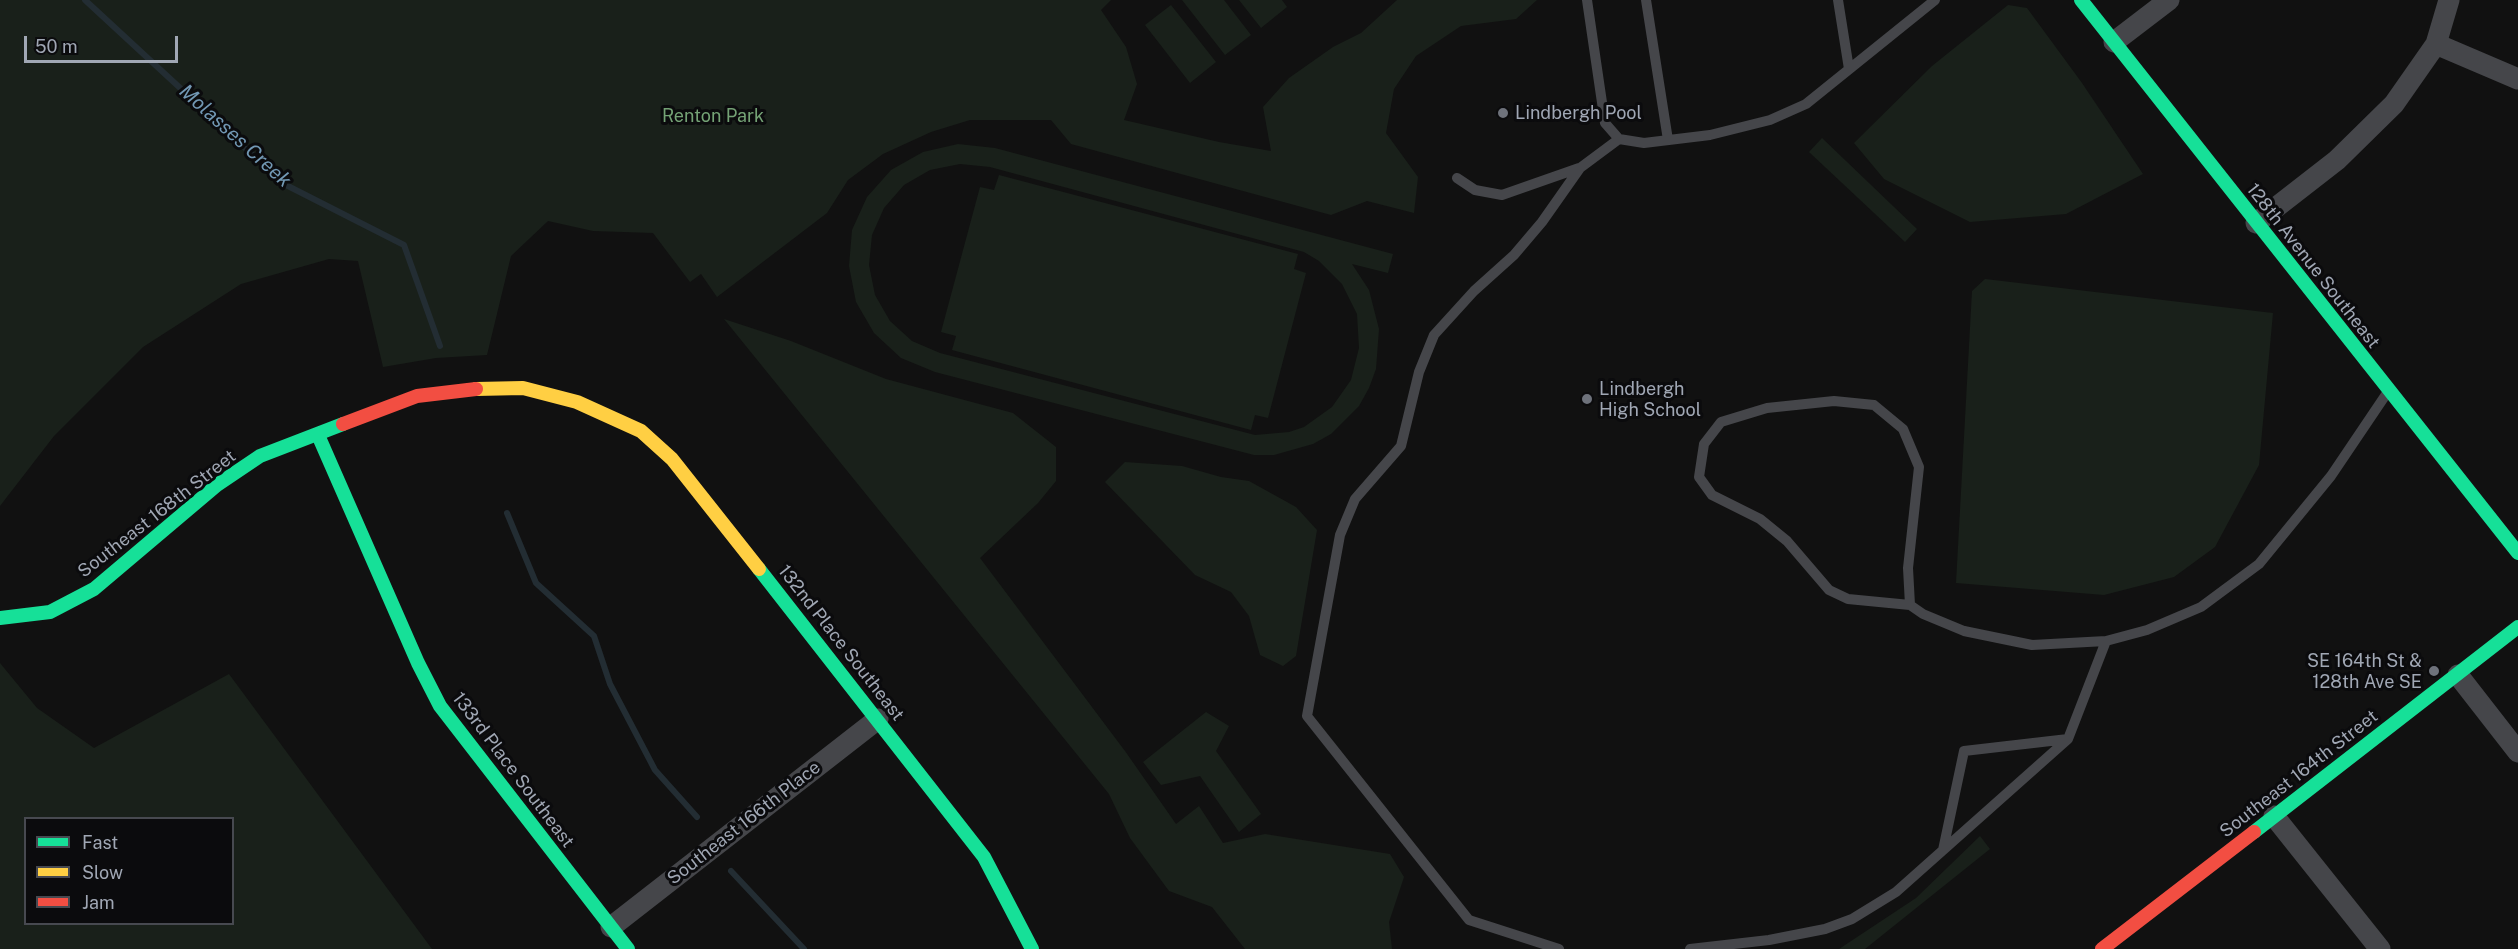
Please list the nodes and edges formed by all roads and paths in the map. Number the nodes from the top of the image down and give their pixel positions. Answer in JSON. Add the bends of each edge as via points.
{"nodes":[{"id":1,"x":1587,"y":0,"type":"edge"},
{"id":2,"x":1646,"y":0,"type":"edge"},
{"id":3,"x":1838,"y":0,"type":"edge"},
{"id":4,"x":1935,"y":0,"type":"edge"},
{"id":5,"x":2081,"y":0,"type":"edge"},
{"id":6,"x":2169,"y":0,"type":"edge"},
{"id":7,"x":2449,"y":0,"type":"edge"},
{"id":8,"x":2114,"y":42,"type":"junction"},
{"id":9,"x":2436,"y":44,"type":"junction"},
{"id":10,"x":1849,"y":69,"type":"junction"},
{"id":11,"x":2518,"y":79,"type":"edge"},
{"id":12,"x":1619,"y":139,"type":"junction"},
{"id":13,"x":1668,"y":140,"type":"junction"},
{"id":14,"x":1580,"y":168,"type":"junction"},
{"id":15,"x":1457,"y":178,"type":"dead end"},
{"id":16,"x":2256,"y":223,"type":"junction"},
{"id":17,"x":2389,"y":390,"type":"junction"},
{"id":18,"x":577,"y":402,"type":"joint"},
{"id":19,"x":318,"y":435,"type":"junction"},
{"id":20,"x":2518,"y":553,"type":"edge"},
{"id":21,"x":1910,"y":605,"type":"junction"},
{"id":22,"x":0,"y":618,"type":"edge"},
{"id":23,"x":2518,"y":627,"type":"edge"},
{"id":24,"x":2106,"y":641,"type":"junction"},
{"id":25,"x":2458,"y":675,"type":"junction"},
{"id":26,"x":878,"y":719,"type":"junction"},
{"id":27,"x":2068,"y":739,"type":"junction"},
{"id":28,"x":2518,"y":752,"type":"edge"},
{"id":29,"x":2274,"y":816,"type":"junction"},
{"id":30,"x":1943,"y":850,"type":"junction"},
{"id":31,"x":611,"y":927,"type":"junction"},
{"id":32,"x":628,"y":949,"type":"edge"},
{"id":33,"x":1032,"y":949,"type":"edge"},
{"id":34,"x":1559,"y":949,"type":"edge"},
{"id":35,"x":1690,"y":949,"type":"edge"},
{"id":36,"x":2102,"y":949,"type":"edge"},
{"id":37,"x":2380,"y":949,"type":"edge"}],
"edges":[{"from":1,"to":12,"type":"lane","via":[[1605,123]]},
{"from":2,"to":13,"type":"lane"},
{"from":3,"to":10,"type":"lane"},
{"from":4,"to":10,"type":"lane"},
{"from":5,"to":8,"type":"street","name":"128th Avenue Southeast"},
{"from":6,"to":8,"type":"street"},
{"from":7,"to":9,"type":"street"},
{"from":8,"to":16,"type":"street","name":"128th Avenue Southeast"},
{"from":9,"to":11,"type":"street"},
{"from":9,"to":16,"type":"street","via":[[2394,104],[2337,160]]},
{"from":10,"to":13,"type":"lane","via":[[1806,104],[1770,120],[1710,135]]},
{"from":12,"to":13,"type":"lane","via":[[1644,143]]},
{"from":12,"to":14,"type":"lane"},
{"from":14,"to":15,"type":"lane","via":[[1502,195],[1475,190]]},
{"from":14,"to":34,"type":"lane","via":[[1514,255],[1434,335],[1419,372],[1401,446],[1355,499],[1340,535],[1307,716],[1468,920]]},
{"from":16,"to":17,"type":"street","name":"128th Avenue Southeast"},
{"from":17,"to":20,"type":"street","name":"128th Avenue Southeast"},
{"from":17,"to":24,"type":"lane","via":[[2331,476],[2259,564],[2201,607],[2147,630]]},
{"from":18,"to":19,"type":"street","name":"Southeast 168th Street","via":[[523,388],[470,388],[417,396]]},
{"from":18,"to":26,"type":"street","name":"132nd Place Southeast","via":[[640,431],[672,459]]},
{"from":19,"to":22,"type":"street","name":"Southeast 168th Street","via":[[260,456],[234,472],[94,589],[50,612]]},
{"from":19,"to":31,"type":"street","name":"133rd Place Southeast","via":[[440,706]]},
{"from":21,"to":21,"type":"lane","via":[[1908,568],[1919,467],[1903,429],[1874,405],[1834,401],[1767,408],[1722,422],[1704,444],[1699,477],[1712,495],[1760,519],[1787,541],[1829,590],[1848,599]]},
{"from":21,"to":24,"type":"lane","via":[[1964,631],[2032,645]]},
{"from":23,"to":25,"type":"street","name":"Southeast 164th Street"},
{"from":24,"to":27,"type":"lane"},
{"from":25,"to":28,"type":"street"},
{"from":25,"to":29,"type":"street","name":"Southeast 164th Street"},
{"from":26,"to":31,"type":"street","name":"Southeast 166th Place"},
{"from":26,"to":33,"type":"street","name":"132nd Place Southeast","via":[[984,857]]},
{"from":27,"to":30,"type":"lane"},
{"from":27,"to":30,"type":"lane","via":[[1964,752]]},
{"from":29,"to":36,"type":"street","name":"Southeast 164th Street"},
{"from":29,"to":37,"type":"street"},
{"from":30,"to":35,"type":"lane","via":[[1896,892],[1852,920],[1769,940]]},
{"from":31,"to":32,"type":"street","name":"133rd Place Southeast"}]}
